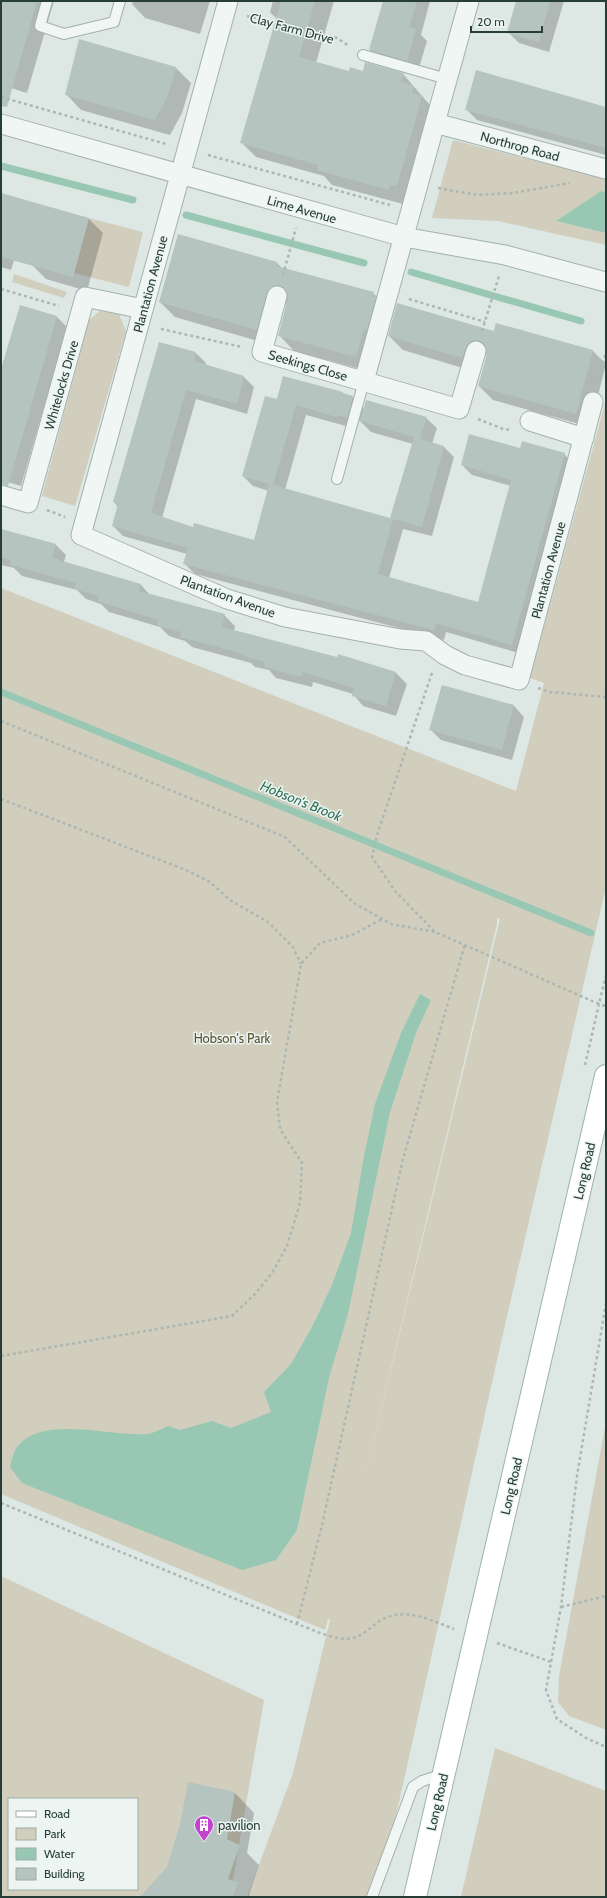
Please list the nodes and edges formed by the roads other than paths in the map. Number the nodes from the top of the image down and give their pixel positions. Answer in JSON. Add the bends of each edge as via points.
{"nodes":[{"id":1,"x":47,"y":1,"type":"edge"},
{"id":2,"x":120,"y":1,"type":"edge"},
{"id":3,"x":469,"y":1,"type":"edge"},
{"id":4,"x":226,"y":6,"type":"edge"},
{"id":5,"x":363,"y":55,"type":"road end"},
{"id":6,"x":447,"y":79,"type":"junction"},
{"id":7,"x":435,"y":123,"type":"junction"},
{"id":8,"x":1,"y":124,"type":"edge"},
{"id":9,"x":606,"y":169,"type":"edge"},
{"id":10,"x":180,"y":174,"type":"junction"},
{"id":11,"x":404,"y":237,"type":"junction"},
{"id":12,"x":606,"y":282,"type":"edge"},
{"id":13,"x":277,"y":296,"type":"dead end"},
{"id":14,"x":141,"y":317,"type":"junction"},
{"id":15,"x":476,"y":351,"type":"dead end"},
{"id":16,"x":364,"y":381,"type":"junction"},
{"id":17,"x":593,"y":402,"type":"road end"},
{"id":18,"x":530,"y":421,"type":"road end"},
{"id":19,"x":584,"y":438,"type":"junction"},
{"id":20,"x":337,"y":479,"type":"dead end"},
{"id":21,"x":1,"y":495,"type":"edge"},
{"id":22,"x":606,"y":1076,"type":"edge"},
{"id":23,"x":444,"y":1774,"type":"junction"},
{"id":24,"x":372,"y":1897,"type":"edge"},
{"id":25,"x":415,"y":1897,"type":"edge"}],
"edges":[{"from":1,"to":2,"type":"lane","via":[[40,26],[64,34],[114,22]]},
{"from":3,"to":6,"type":"street"},
{"from":4,"to":10,"type":"street"},
{"from":5,"to":6,"type":"lane"},
{"from":6,"to":7,"type":"street"},
{"from":7,"to":9,"type":"street","name":"Northrop Road"},
{"from":7,"to":11,"type":"street"},
{"from":8,"to":10,"type":"street","name":"Lime Avenue"},
{"from":10,"to":11,"type":"street","name":"Lime Avenue"},
{"from":10,"to":14,"type":"street","name":"Plantation Avenue"},
{"from":11,"to":12,"type":"street","name":"Lime Avenue","via":[[505,255]]},
{"from":11,"to":16,"type":"street","name":"Seekings Close"},
{"from":13,"to":16,"type":"street","name":"Seekings Close","via":[[262,352]]},
{"from":14,"to":19,"type":"street","name":"Plantation Avenue","via":[[81,535],[226,599],[285,617],[400,639],[426,641],[465,665],[519,680]]},
{"from":14,"to":21,"type":"street","name":"Whitelocks Drive","via":[[85,297],[28,503]]},
{"from":15,"to":16,"type":"street","name":"Seekings Close","via":[[459,409]]},
{"from":16,"to":20,"type":"lane"},
{"from":17,"to":19,"type":"street","name":"Plantation Avenue"},
{"from":18,"to":19,"type":"street"},
{"from":22,"to":23,"type":"main road","name":"Long Road","bridge":true},
{"from":23,"to":24,"type":"lane","via":[[413,1787]]},
{"from":23,"to":25,"type":"main road","name":"Long Road"}]}
